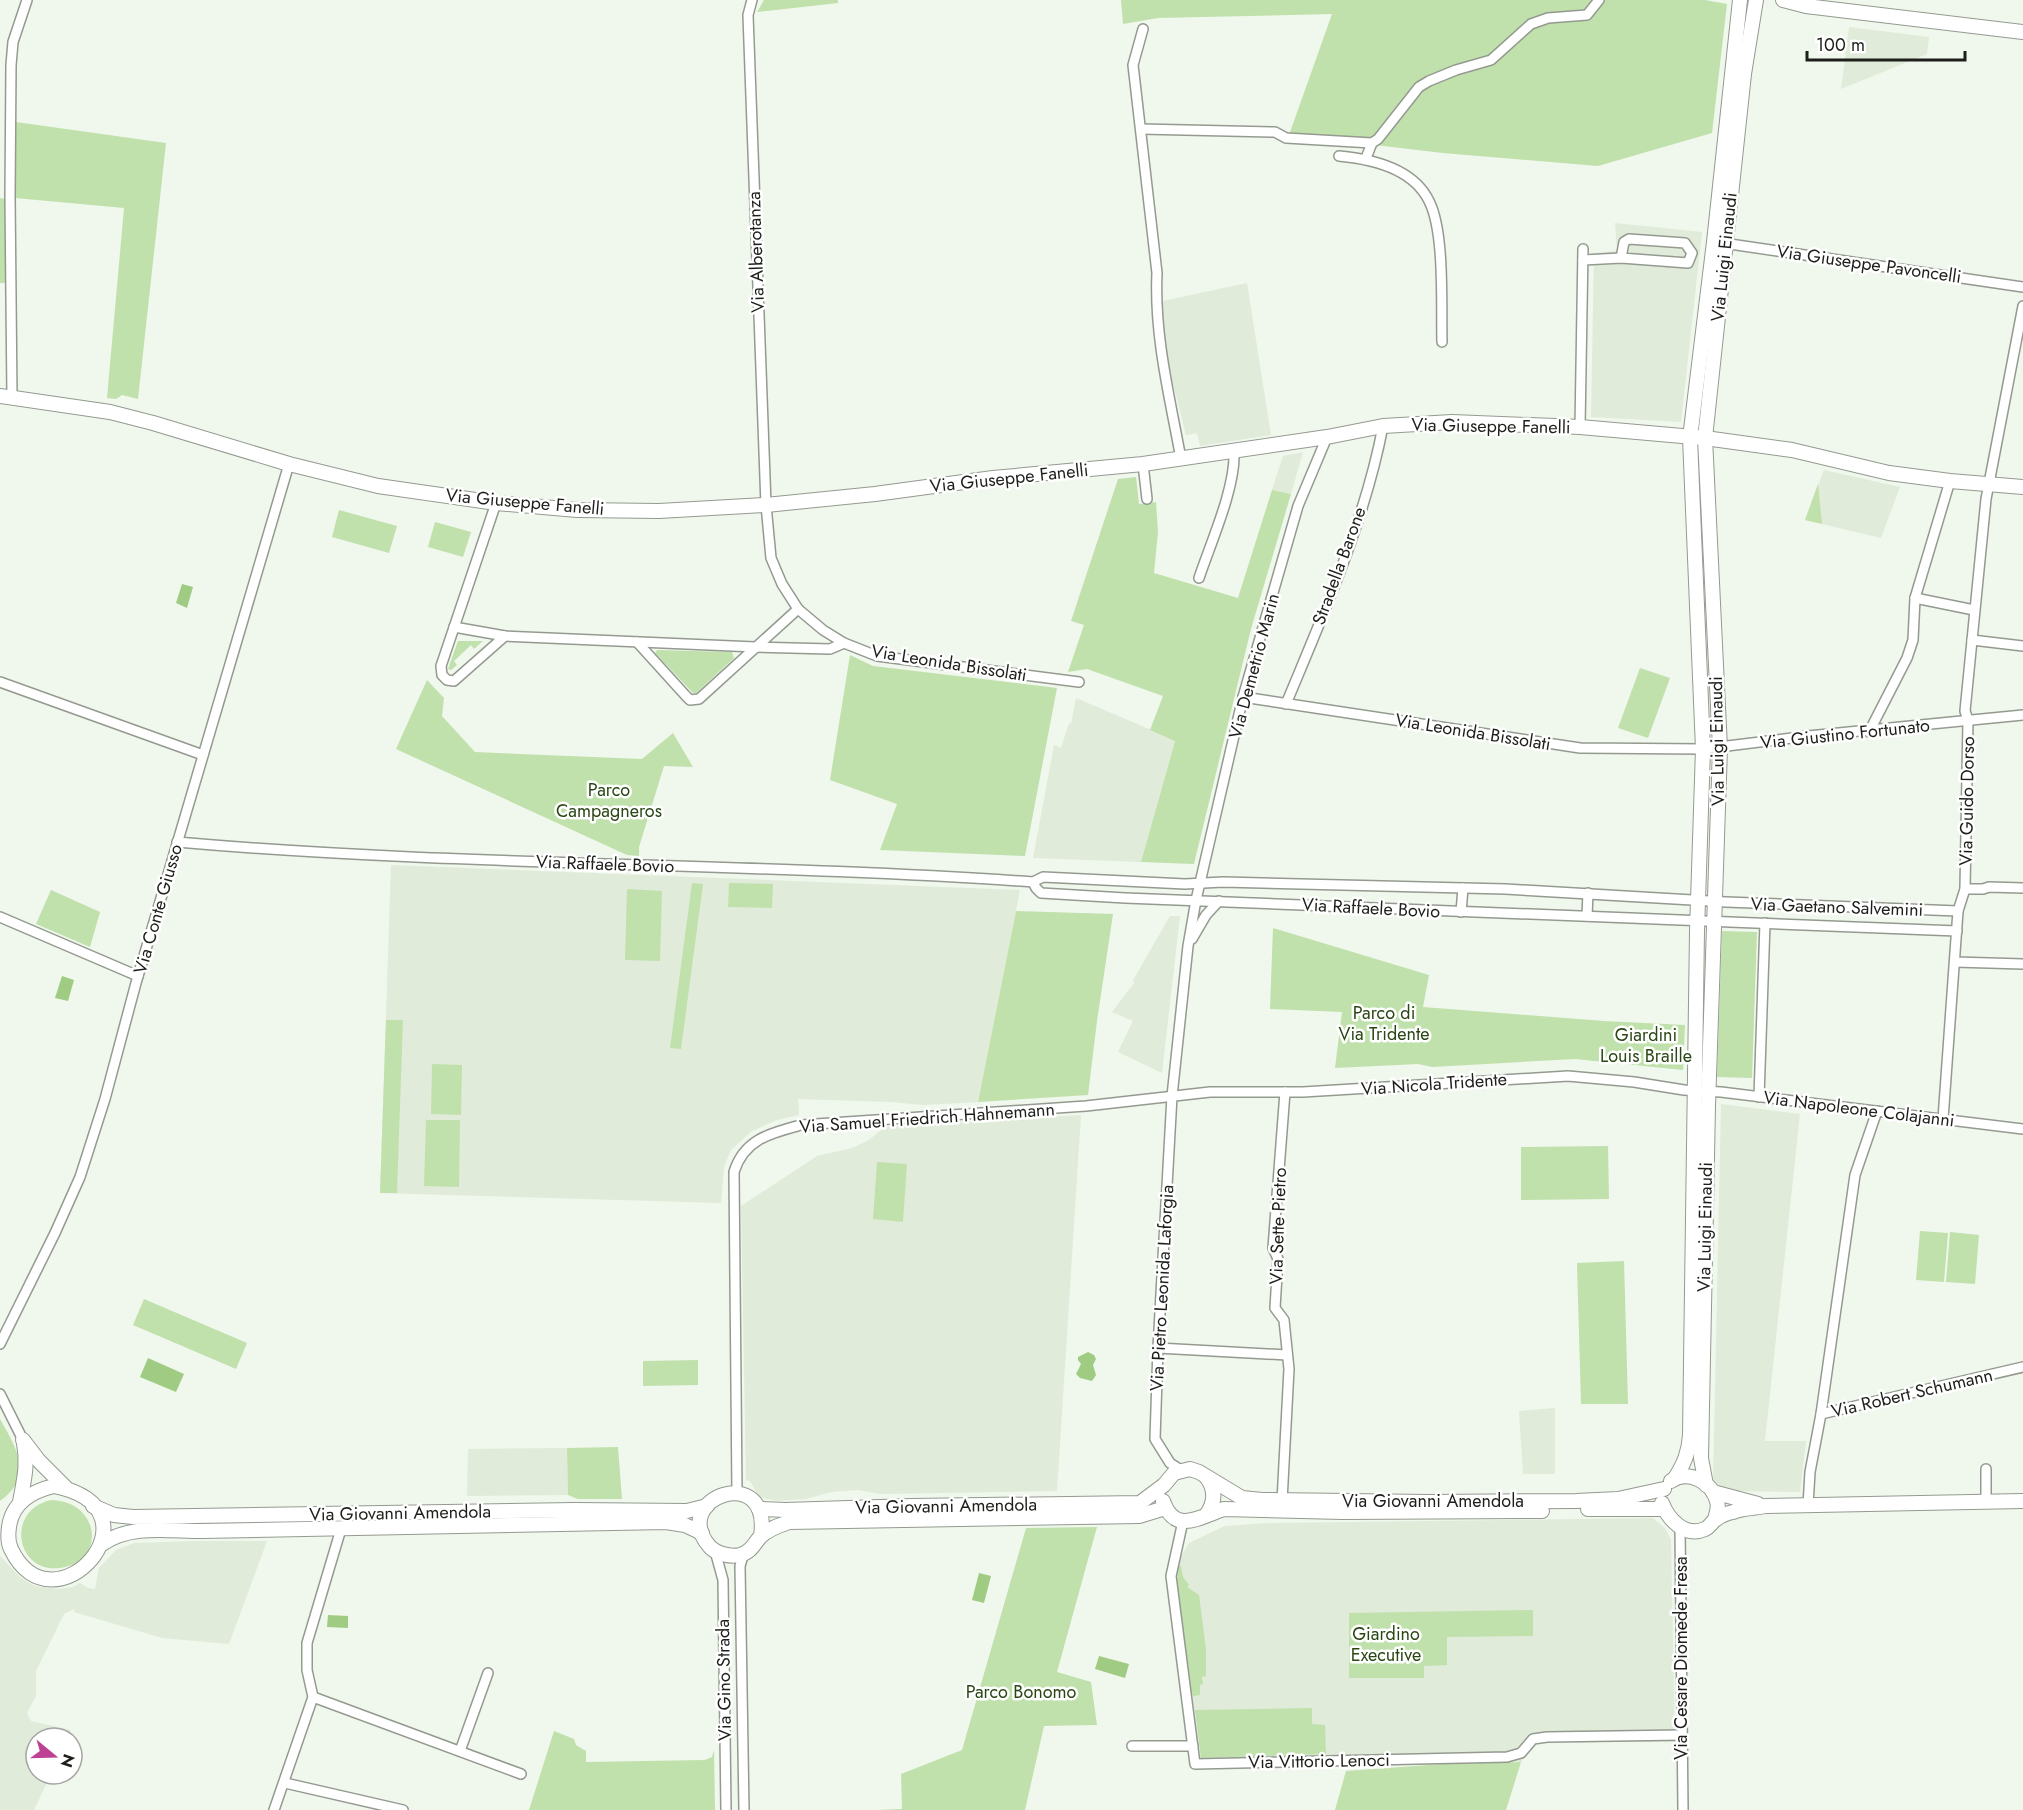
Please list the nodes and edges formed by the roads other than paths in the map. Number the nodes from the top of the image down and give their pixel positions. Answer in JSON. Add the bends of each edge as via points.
{"nodes":[{"id":1,"x":27,"y":0,"type":"edge"},
{"id":2,"x":752,"y":0,"type":"edge"},
{"id":3,"x":1599,"y":0,"type":"edge"},
{"id":4,"x":1740,"y":0,"type":"edge"},
{"id":5,"x":1756,"y":0,"type":"edge"},
{"id":6,"x":1783,"y":0,"type":"edge"},
{"id":7,"x":1143,"y":29,"type":"dead end"},
{"id":8,"x":2023,"y":32,"type":"edge"},
{"id":9,"x":1141,"y":129,"type":"junction"},
{"id":10,"x":1372,"y":143,"type":"junction"},
{"id":11,"x":1339,"y":156,"type":"dead end"},
{"id":12,"x":1366,"y":158,"type":"junction"},
{"id":13,"x":1720,"y":243,"type":"junction"},
{"id":14,"x":1583,"y":249,"type":"dead end"},
{"id":15,"x":1621,"y":258,"type":"junction"},
{"id":16,"x":1583,"y":260,"type":"junction"},
{"id":17,"x":2023,"y":287,"type":"edge"},
{"id":18,"x":2023,"y":306,"type":"edge"},
{"id":19,"x":1442,"y":342,"type":"dead end"},
{"id":20,"x":6,"y":397,"type":"edge"},
{"id":21,"x":1383,"y":426,"type":"junction"},
{"id":22,"x":1580,"y":427,"type":"junction"},
{"id":23,"x":1327,"y":437,"type":"junction"},
{"id":24,"x":1690,"y":438,"type":"junction"},
{"id":25,"x":1705,"y":438,"type":"junction"},
{"id":26,"x":1234,"y":451,"type":"junction"},
{"id":27,"x":1181,"y":459,"type":"junction"},
{"id":28,"x":289,"y":464,"type":"junction"},
{"id":29,"x":1143,"y":464,"type":"junction"},
{"id":30,"x":1950,"y":481,"type":"junction"},
{"id":31,"x":1991,"y":484,"type":"junction"},
{"id":32,"x":2023,"y":487,"type":"edge"},
{"id":33,"x":1147,"y":499,"type":"dead end"},
{"id":34,"x":496,"y":503,"type":"junction"},
{"id":35,"x":766,"y":505,"type":"junction"},
{"id":36,"x":1199,"y":578,"type":"dead end"},
{"id":37,"x":1915,"y":598,"type":"junction"},
{"id":38,"x":798,"y":609,"type":"junction"},
{"id":39,"x":1974,"y":610,"type":"junction"},
{"id":40,"x":454,"y":627,"type":"junction"},
{"id":41,"x":485,"y":632,"type":"junction"},
{"id":42,"x":505,"y":636,"type":"junction"},
{"id":43,"x":1972,"y":640,"type":"junction"},
{"id":44,"x":637,"y":642,"type":"junction"},
{"id":45,"x":844,"y":643,"type":"junction"},
{"id":46,"x":2023,"y":646,"type":"edge"},
{"id":47,"x":755,"y":647,"type":"junction"},
{"id":48,"x":485,"y":653,"type":"junction"},
{"id":49,"x":0,"y":682,"type":"edge"},
{"id":50,"x":1079,"y":682,"type":"dead end"},
{"id":51,"x":1244,"y":697,"type":"junction"},
{"id":52,"x":1286,"y":704,"type":"junction"},
{"id":53,"x":2023,"y":715,"type":"edge"},
{"id":54,"x":1968,"y":720,"type":"junction"},
{"id":55,"x":1869,"y":732,"type":"junction"},
{"id":56,"x":1720,"y":748,"type":"junction"},
{"id":57,"x":1704,"y":749,"type":"junction"},
{"id":58,"x":203,"y":755,"type":"junction"},
{"id":59,"x":177,"y":842,"type":"junction"},
{"id":60,"x":1033,"y":882,"type":"junction"},
{"id":61,"x":1200,"y":883,"type":"junction"},
{"id":62,"x":1259,"y":883,"type":"junction"},
{"id":63,"x":1463,"y":888,"type":"junction"},
{"id":64,"x":2023,"y":888,"type":"edge"},
{"id":65,"x":1965,"y":889,"type":"junction"},
{"id":66,"x":1588,"y":894,"type":"junction"},
{"id":67,"x":1196,"y":900,"type":"junction"},
{"id":68,"x":1698,"y":900,"type":"junction"},
{"id":69,"x":1219,"y":901,"type":"junction"},
{"id":70,"x":1715,"y":902,"type":"junction"},
{"id":71,"x":1258,"y":903,"type":"junction"},
{"id":72,"x":1958,"y":911,"type":"junction"},
{"id":73,"x":1461,"y":912,"type":"junction"},
{"id":74,"x":1587,"y":916,"type":"junction"},
{"id":75,"x":0,"y":917,"type":"edge"},
{"id":76,"x":1698,"y":921,"type":"junction"},
{"id":77,"x":1714,"y":921,"type":"junction"},
{"id":78,"x":1765,"y":923,"type":"junction"},
{"id":79,"x":1957,"y":931,"type":"junction"},
{"id":80,"x":1188,"y":946,"type":"junction"},
{"id":81,"x":1954,"y":962,"type":"junction"},
{"id":82,"x":2023,"y":964,"type":"edge"},
{"id":83,"x":138,"y":976,"type":"junction"},
{"id":84,"x":1702,"y":1091,"type":"junction"},
{"id":85,"x":1285,"y":1092,"type":"junction"},
{"id":86,"x":1172,"y":1096,"type":"junction"},
{"id":87,"x":1759,"y":1097,"type":"junction"},
{"id":88,"x":1877,"y":1111,"type":"junction"},
{"id":89,"x":1943,"y":1119,"type":"junction"},
{"id":90,"x":2023,"y":1129,"type":"edge"},
{"id":91,"x":4,"y":1325,"type":"edge"},
{"id":92,"x":0,"y":1344,"type":"edge"},
{"id":93,"x":1158,"y":1348,"type":"junction"},
{"id":94,"x":1287,"y":1355,"type":"junction"},
{"id":95,"x":2023,"y":1367,"type":"edge"},
{"id":96,"x":0,"y":1394,"type":"edge"},
{"id":97,"x":1821,"y":1414,"type":"junction"},
{"id":98,"x":23,"y":1440,"type":"junction"},
{"id":99,"x":1986,"y":1469,"type":"dead end"},
{"id":100,"x":1181,"y":1470,"type":"junction"},
{"id":101,"x":1206,"y":1477,"type":"junction"},
{"id":102,"x":1675,"y":1478,"type":"junction"},
{"id":103,"x":1164,"y":1485,"type":"junction"},
{"id":104,"x":1709,"y":1488,"type":"junction"},
{"id":105,"x":68,"y":1489,"type":"junction"},
{"id":106,"x":1664,"y":1489,"type":"junction"},
{"id":107,"x":737,"y":1493,"type":"junction"},
{"id":108,"x":1282,"y":1501,"type":"junction"},
{"id":109,"x":1986,"y":1501,"type":"junction"},
{"id":110,"x":2023,"y":1501,"type":"edge"},
{"id":111,"x":1808,"y":1505,"type":"junction"},
{"id":112,"x":18,"y":1506,"type":"junction"},
{"id":113,"x":93,"y":1506,"type":"junction"},
{"id":114,"x":707,"y":1506,"type":"junction"},
{"id":115,"x":1766,"y":1506,"type":"junction"},
{"id":116,"x":1165,"y":1508,"type":"junction"},
{"id":117,"x":759,"y":1509,"type":"junction"},
{"id":118,"x":1664,"y":1509,"type":"junction"},
{"id":119,"x":1206,"y":1514,"type":"junction"},
{"id":120,"x":0,"y":1515,"type":"edge"},
{"id":121,"x":1715,"y":1520,"type":"junction"},
{"id":122,"x":1184,"y":1521,"type":"junction"},
{"id":123,"x":1680,"y":1527,"type":"junction"},
{"id":124,"x":341,"y":1529,"type":"junction"},
{"id":125,"x":702,"y":1533,"type":"junction"},
{"id":126,"x":761,"y":1536,"type":"junction"},
{"id":127,"x":102,"y":1544,"type":"junction"},
{"id":128,"x":5,"y":1545,"type":"edge"},
{"id":129,"x":715,"y":1551,"type":"junction"},
{"id":130,"x":744,"y":1552,"type":"junction"},
{"id":131,"x":488,"y":1673,"type":"dead end"},
{"id":132,"x":313,"y":1697,"type":"junction"},
{"id":133,"x":1682,"y":1735,"type":"junction"},
{"id":134,"x":1132,"y":1746,"type":"dead end"},
{"id":135,"x":1193,"y":1746,"type":"junction"},
{"id":136,"x":460,"y":1751,"type":"junction"},
{"id":137,"x":521,"y":1774,"type":"dead end"},
{"id":138,"x":285,"y":1783,"type":"junction"},
{"id":139,"x":274,"y":1810,"type":"edge"},
{"id":140,"x":403,"y":1810,"type":"edge"},
{"id":141,"x":726,"y":1810,"type":"edge"},
{"id":142,"x":744,"y":1810,"type":"edge"},
{"id":143,"x":1683,"y":1810,"type":"edge"}],
"edges":[{"from":1,"to":20,"type":"street","via":[[13,42],[11,66]]},
{"from":2,"to":35,"type":"street","name":"Via Alberotanza","via":[[748,15]]},
{"from":3,"to":10,"type":"street","via":[[1587,15],[1548,18],[1531,24],[1491,60],[1439,76],[1419,87]]},
{"from":4,"to":13,"type":"main road","name":"Via Luigi Einaudi"},
{"from":5,"to":13,"type":"main road","name":"Via Luigi Einaudi"},
{"from":6,"to":8,"type":"main road"},
{"from":7,"to":9,"type":"street","via":[[1133,65]]},
{"from":9,"to":10,"type":"street","via":[[1275,132],[1286,138]]},
{"from":9,"to":27,"type":"street","via":[[1157,273],[1160,347]]},
{"from":10,"to":12,"type":"street"},
{"from":11,"to":12,"type":"street"},
{"from":12,"to":19,"type":"street","via":[[1401,173],[1429,200],[1440,255]]},
{"from":13,"to":17,"type":"street","name":"Via Giuseppe Pavoncelli"},
{"from":13,"to":24,"type":"main road","name":"Via Luigi Einaudi"},
{"from":13,"to":25,"type":"main road","name":"Via Luigi Einaudi"},
{"from":14,"to":16,"type":"street"},
{"from":15,"to":15,"type":"street","via":[[1688,263],[1692,253],[1685,243],[1629,238],[1624,242]]},
{"from":15,"to":16,"type":"street"},
{"from":16,"to":22,"type":"street"},
{"from":18,"to":31,"type":"street","name":"Via Guido Dorso"},
{"from":20,"to":28,"type":"main road","name":"Via Giuseppe Fanelli","via":[[110,412]]},
{"from":21,"to":22,"type":"main road","name":"Via Giuseppe Fanelli","via":[[1452,422]]},
{"from":21,"to":23,"type":"main road","name":"Via Giuseppe Fanelli"},
{"from":21,"to":52,"type":"street","name":"Stradella Barone","via":[[1378,455],[1339,576]]},
{"from":22,"to":24,"type":"main road","name":"Via Giuseppe Fanelli"},
{"from":23,"to":26,"type":"main road","name":"Via Giuseppe Fanelli"},
{"from":23,"to":51,"type":"street","name":"Via Demetrio Marin","via":[[1298,506]]},
{"from":24,"to":25,"type":"main road","name":"Via Giuseppe Fanelli"},
{"from":24,"to":57,"type":"main road","name":"Via Luigi Einaudi"},
{"from":25,"to":30,"type":"main road","name":"Via Giuseppe Fanelli","via":[[1792,450],[1889,473]]},
{"from":25,"to":56,"type":"main road","name":"Via Luigi Einaudi"},
{"from":26,"to":27,"type":"main road","name":"Via Giuseppe Fanelli"},
{"from":26,"to":36,"type":"street","via":[[1231,485]]},
{"from":27,"to":29,"type":"main road","name":"Via Giuseppe Fanelli"},
{"from":28,"to":34,"type":"main road","name":"Via Giuseppe Fanelli","via":[[378,486]]},
{"from":28,"to":58,"type":"street","name":"Via Conte Giusso"},
{"from":29,"to":33,"type":"street"},
{"from":29,"to":35,"type":"main road","name":"Via Giuseppe Fanelli"},
{"from":30,"to":31,"type":"main road","name":"Via Giuseppe Fanelli"},
{"from":30,"to":37,"type":"street"},
{"from":31,"to":32,"type":"main road","name":"Via Giuseppe Fanelli"},
{"from":31,"to":39,"type":"street","name":"Via Guido Dorso"},
{"from":34,"to":35,"type":"main road","name":"Via Giuseppe Fanelli","via":[[577,510],[659,511]]},
{"from":34,"to":40,"type":"street"},
{"from":35,"to":38,"type":"street","name":"Via Leonida Bissolati","via":[[771,558]]},
{"from":37,"to":39,"type":"street"},
{"from":37,"to":55,"type":"street","via":[[1913,639],[1907,658]]},
{"from":38,"to":45,"type":"street","name":"Via Leonida Bissolati"},
{"from":38,"to":47,"type":"street"},
{"from":39,"to":43,"type":"street","name":"Via Guido Dorso"},
{"from":40,"to":41,"type":"street"},
{"from":40,"to":48,"type":"street","via":[[440,670],[447,680],[454,681]]},
{"from":41,"to":42,"type":"street"},
{"from":41,"to":48,"type":"street","via":[[489,644]]},
{"from":42,"to":44,"type":"street"},
{"from":42,"to":48,"type":"street"},
{"from":43,"to":46,"type":"street"},
{"from":43,"to":54,"type":"street","name":"Via Guido Dorso","via":[[1965,711]]},
{"from":44,"to":47,"type":"street"},
{"from":44,"to":47,"type":"street","via":[[690,700],[702,697]]},
{"from":45,"to":47,"type":"street","via":[[830,650]]},
{"from":45,"to":50,"type":"street","name":"Via Leonida Bissolati","via":[[886,657]]},
{"from":49,"to":58,"type":"street"},
{"from":51,"to":52,"type":"street","name":"Via Leonida Bissolati"},
{"from":51,"to":61,"type":"street","name":"Via Demetrio Marin"},
{"from":52,"to":57,"type":"street","name":"Via Leonida Bissolati","via":[[1580,748]]},
{"from":53,"to":54,"type":"street","name":"Via Giustino Fortunato"},
{"from":54,"to":55,"type":"street","name":"Via Giustino Fortunato"},
{"from":54,"to":65,"type":"street","name":"Via Guido Dorso"},
{"from":55,"to":56,"type":"street","name":"Via Giustino Fortunato"},
{"from":56,"to":57,"type":"street","name":"Via Giustino Fortunato"},
{"from":56,"to":70,"type":"main road","name":"Via Luigi Einaudi"},
{"from":57,"to":68,"type":"main road","name":"Via Luigi Einaudi"},
{"from":58,"to":59,"type":"street","name":"Via Conte Giusso"},
{"from":59,"to":60,"type":"street","name":"Via Raffaele Bovio","via":[[284,851]]},
{"from":59,"to":83,"type":"street","name":"Via Conte Giusso"},
{"from":60,"to":61,"type":"street","name":"Via Raffaele Bovio","via":[[1043,877]]},
{"from":60,"to":67,"type":"street","name":"Via Raffaele Bovio","via":[[1041,892]]},
{"from":61,"to":62,"type":"street","name":"Via Raffaele Bovio"},
{"from":61,"to":67,"type":"street","name":"Via Demetrio Marin"},
{"from":62,"to":63,"type":"street","name":"Via Raffaele Bovio"},
{"from":62,"to":71,"type":"street"},
{"from":63,"to":66,"type":"street","name":"Via Raffaele Bovio"},
{"from":63,"to":73,"type":"street"},
{"from":64,"to":65,"type":"street"},
{"from":65,"to":72,"type":"street","name":"Via Guido Dorso"},
{"from":66,"to":68,"type":"street","name":"Via Raffaele Bovio"},
{"from":66,"to":74,"type":"street"},
{"from":67,"to":69,"type":"street","name":"Via Raffaele Bovio"},
{"from":67,"to":80,"type":"street","name":"Via Demetrio Marin"},
{"from":68,"to":70,"type":"street","name":"Via Raffaele Bovio"},
{"from":68,"to":76,"type":"main road","name":"Via Luigi Einaudi"},
{"from":69,"to":71,"type":"street","name":"Via Raffaele Bovio"},
{"from":69,"to":80,"type":"street"},
{"from":70,"to":72,"type":"street","name":"Via Gaetano Salvemini"},
{"from":70,"to":77,"type":"main road","name":"Via Luigi Einaudi"},
{"from":71,"to":73,"type":"street","name":"Via Raffaele Bovio"},
{"from":72,"to":79,"type":"street","name":"Via Guido Dorso"},
{"from":73,"to":74,"type":"street","name":"Via Raffaele Bovio"},
{"from":74,"to":76,"type":"street","name":"Via Raffaele Bovio"},
{"from":75,"to":83,"type":"street"},
{"from":76,"to":77,"type":"street","name":"Via Raffaele Bovio"},
{"from":76,"to":84,"type":"main road","name":"Via Luigi Einaudi"},
{"from":77,"to":78,"type":"street","name":"Via Gaetano Salvemini"},
{"from":77,"to":84,"type":"main road","name":"Via Luigi Einaudi"},
{"from":78,"to":79,"type":"street","name":"Via Gaetano Salvemini"},
{"from":78,"to":87,"type":"street"},
{"from":79,"to":81,"type":"street","name":"Via Guido Dorso"},
{"from":80,"to":86,"type":"street","name":"Via Pietro Leonida Laforgia"},
{"from":81,"to":82,"type":"street"},
{"from":81,"to":89,"type":"street","name":"Via Guido Dorso"},
{"from":83,"to":91,"type":"street","name":"Via Conte Giusso","via":[[80,1177]]},
{"from":84,"to":85,"type":"street","name":"Via Nicola Tridente","via":[[1568,1076]]},
{"from":84,"to":87,"type":"street","name":"Via Napoleone Colajanni"},
{"from":84,"to":102,"type":"main road","name":"Via Luigi Einaudi","via":[[1690,1435],[1684,1464]]},
{"from":84,"to":104,"type":"main road","name":"Via Luigi Einaudi","via":[[1701,1458]]},
{"from":85,"to":86,"type":"street","name":"Via Nicola Tridente"},
{"from":85,"to":94,"type":"street","name":"Via Sette Pietro","via":[[1273,1248],[1278,1259],[1275,1308],[1284,1320]]},
{"from":86,"to":93,"type":"street","name":"Via Pietro Leonida Laforgia"},
{"from":86,"to":107,"type":"street","name":"Via Samuel Friedrich Hahnemann","via":[[1086,1106],[801,1125],[770,1134],[748,1147],[736,1164],[733,1180]]},
{"from":87,"to":88,"type":"street","name":"Via Napoleone Colajanni"},
{"from":88,"to":89,"type":"street","name":"Via Napoleone Colajanni"},
{"from":88,"to":97,"type":"street","via":[[1855,1175]]},
{"from":89,"to":90,"type":"street","name":"Via Napoleone Colajanni"},
{"from":91,"to":92,"type":"street","name":"Via Conte Giusso"},
{"from":93,"to":94,"type":"street"},
{"from":93,"to":100,"type":"street","name":"Via Pietro Leonida Laforgia","via":[[1155,1439],[1170,1462]]},
{"from":94,"to":108,"type":"street","name":"Via Sette Pietro"},
{"from":95,"to":97,"type":"street","name":"Via Robert Schumann"},
{"from":96,"to":98,"type":"street"},
{"from":97,"to":111,"type":"street","name":"Via Robert Schumann"},
{"from":98,"to":105,"type":"main road","name":"Via Giovanni Amendola"},
{"from":98,"to":112,"type":"main road","name":"Via Giovanni Amendola","via":[[26,1475]]},
{"from":99,"to":109,"type":"street"},
{"from":100,"to":101,"type":"main road","name":"Via Giovanni Amendola","via":[[1190,1469]]},
{"from":100,"to":103,"type":"main road","name":"Via Giovanni Amendola"},
{"from":101,"to":108,"type":"main road","name":"Via Giovanni Amendola","via":[[1242,1498]]},
{"from":101,"to":119,"type":"main road","via":[[1214,1499]]},
{"from":102,"to":104,"type":"main road","via":[[1690,1476]]},
{"from":102,"to":106,"type":"main road"},
{"from":103,"to":116,"type":"main road"},
{"from":103,"to":117,"type":"main road","name":"Via Giovanni Amendola","via":[[1140,1503]]},
{"from":104,"to":115,"type":"main road"},
{"from":104,"to":121,"type":"main road","via":[[1717,1499]]},
{"from":105,"to":112,"type":"main road","via":[[41,1489]]},
{"from":105,"to":113,"type":"main road","name":"Via Giovanni Amendola"},
{"from":106,"to":108,"type":"main road","name":"Via Giovanni Amendola","via":[[1618,1499],[1576,1501]]},
{"from":106,"to":118,"type":"main road"},
{"from":107,"to":114,"type":"main road","name":"Via Giovanni Amendola","via":[[723,1494]]},
{"from":107,"to":117,"type":"main road","via":[[750,1498]]},
{"from":109,"to":110,"type":"main road"},
{"from":109,"to":111,"type":"main road"},
{"from":111,"to":115,"type":"main road"},
{"from":112,"to":120,"type":"main road"},
{"from":112,"to":128,"type":"main road","name":"Via Giovanni Amendola"},
{"from":113,"to":114,"type":"main road","name":"Via Giovanni Amendola","via":[[114,1515],[133,1517],[687,1511]]},
{"from":113,"to":127,"type":"main road","via":[[105,1530]]},
{"from":114,"to":125,"type":"main road","via":[[700,1525]]},
{"from":115,"to":121,"type":"main road","via":[[1734,1511]]},
{"from":116,"to":122,"type":"main road"},
{"from":116,"to":126,"type":"main road","name":"Via Giovanni Amendola","via":[[1139,1516],[789,1522]]},
{"from":117,"to":126,"type":"main road","via":[[763,1522]]},
{"from":118,"to":119,"type":"main road","name":"Via Giovanni Amendola","via":[[1416,1513],[1224,1509]]},
{"from":118,"to":123,"type":"main road"},
{"from":119,"to":122,"type":"main road","name":"Via Giovanni Amendola"},
{"from":121,"to":123,"type":"main road","via":[[1697,1532]]},
{"from":122,"to":135,"type":"street","via":[[1171,1576]]},
{"from":123,"to":133,"type":"street","name":"Via Cesare Diomede Fresa"},
{"from":124,"to":125,"type":"main road","name":"Via Giovanni Amendola","via":[[666,1522]]},
{"from":124,"to":127,"type":"main road","name":"Via Giovanni Amendola","via":[[140,1530],[112,1537]]},
{"from":124,"to":132,"type":"street","via":[[308,1643],[307,1670]]},
{"from":125,"to":129,"type":"main road"},
{"from":126,"to":130,"type":"main road","name":"Via Giovanni Amendola","via":[[753,1548]]},
{"from":127,"to":128,"type":"main road","name":"Via Giovanni Amendola","via":[[80,1571],[59,1580],[30,1571]]},
{"from":129,"to":130,"type":"main road","via":[[726,1555]]},
{"from":129,"to":141,"type":"street","name":"Via Gino Strada","via":[[723,1580]]},
{"from":130,"to":142,"type":"street","name":"Via Gino Strada","via":[[740,1572]]},
{"from":131,"to":136,"type":"street"},
{"from":132,"to":136,"type":"street"},
{"from":132,"to":138,"type":"street"},
{"from":133,"to":135,"type":"street","name":"Via Vittorio Lenoci","via":[[1548,1737],[1533,1739],[1521,1753],[1507,1757],[1195,1764]]},
{"from":133,"to":143,"type":"street","name":"Via Cesare Diomede Fresa"},
{"from":134,"to":135,"type":"street"},
{"from":136,"to":137,"type":"street"},
{"from":138,"to":139,"type":"street"},
{"from":138,"to":140,"type":"street"}]}
